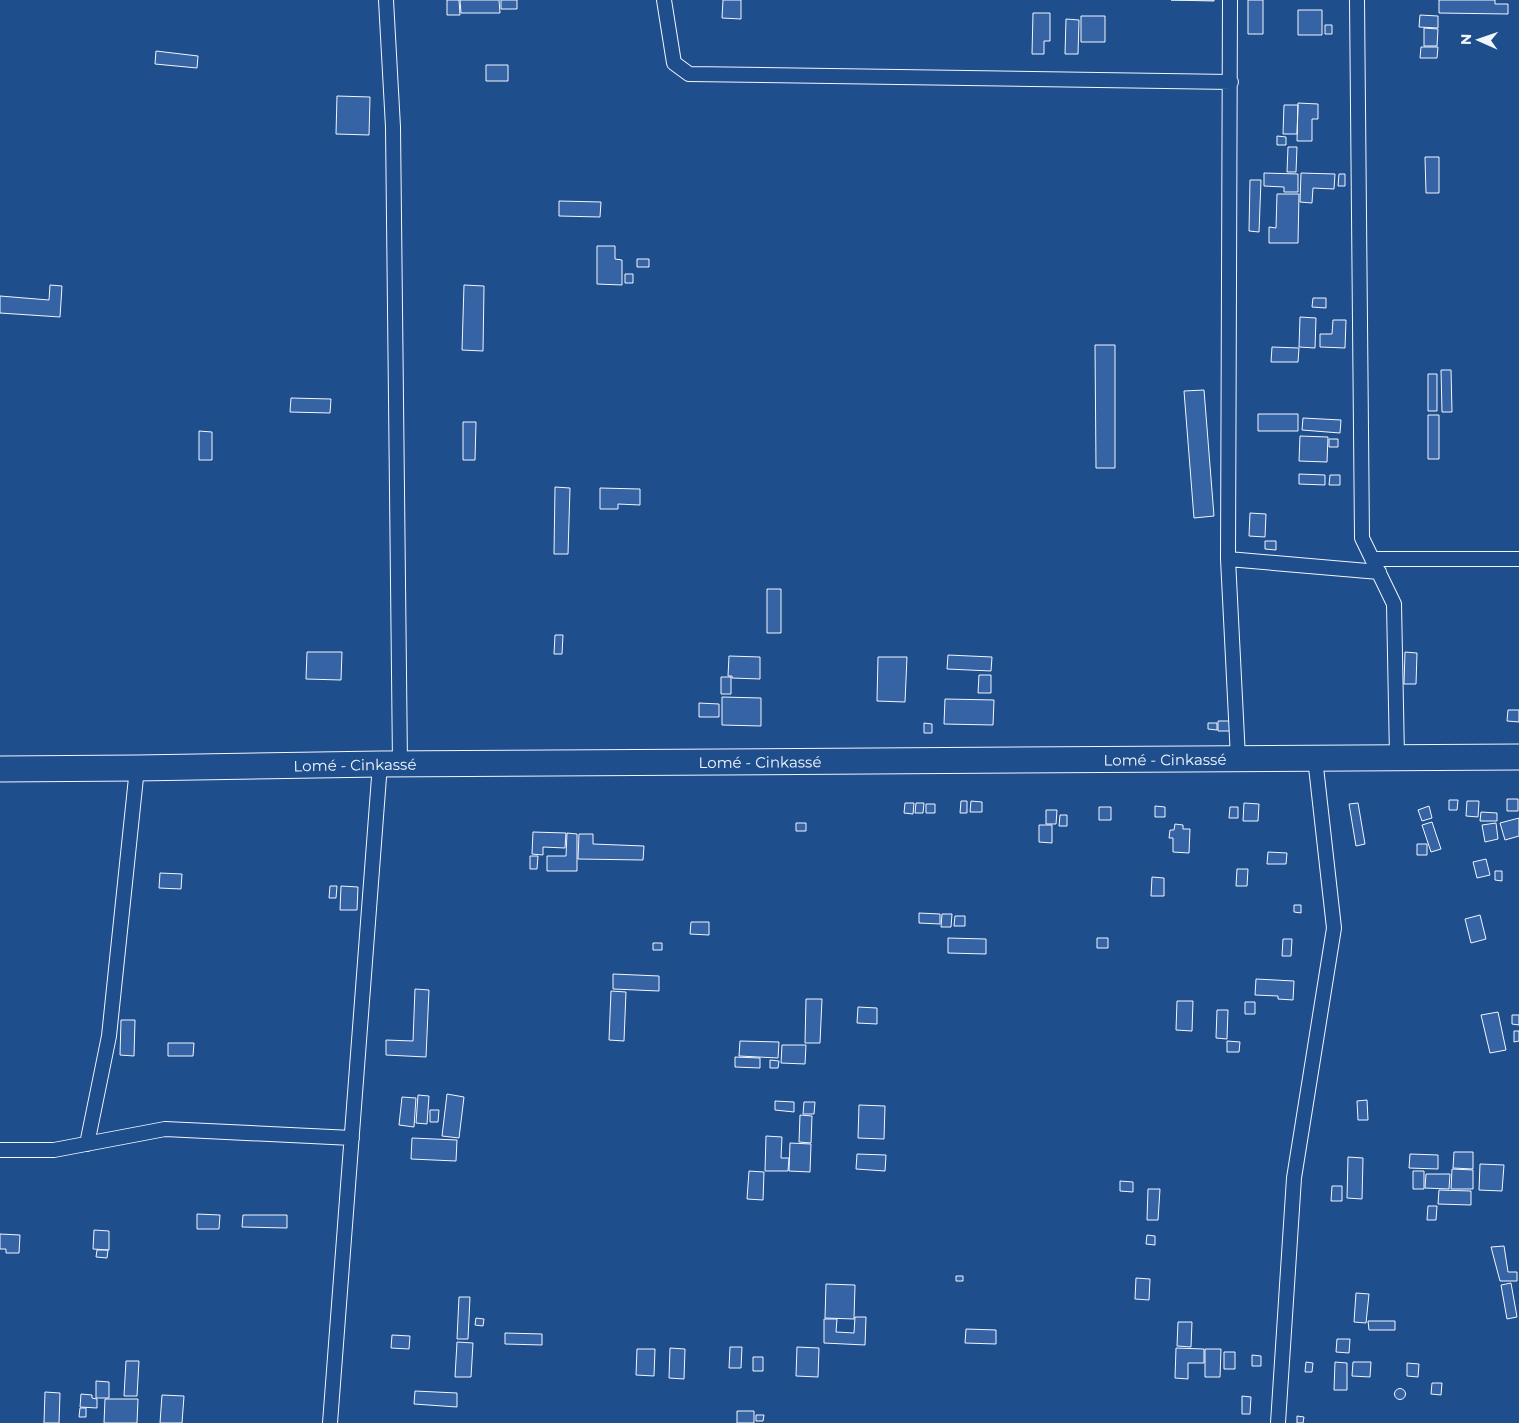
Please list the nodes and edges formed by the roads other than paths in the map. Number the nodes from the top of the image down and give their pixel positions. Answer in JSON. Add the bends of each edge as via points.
{"nodes":[{"id":1,"x":386,"y":0,"type":"edge"},
{"id":2,"x":664,"y":0,"type":"edge"},
{"id":3,"x":1230,"y":0,"type":"edge"},
{"id":4,"x":1357,"y":0,"type":"edge"},
{"id":5,"x":1231,"y":82,"type":"junction"},
{"id":6,"x":1228,"y":559,"type":"junction"},
{"id":7,"x":1519,"y":559,"type":"edge"},
{"id":8,"x":1372,"y":560,"type":"junction"},
{"id":9,"x":1379,"y":572,"type":"junction"},
{"id":10,"x":1519,"y":756,"type":"edge"},
{"id":11,"x":1238,"y":758,"type":"junction"},
{"id":12,"x":1315,"y":758,"type":"junction"},
{"id":13,"x":1398,"y":758,"type":"junction"},
{"id":14,"x":390,"y":764,"type":"junction"},
{"id":15,"x":137,"y":768,"type":"junction"},
{"id":16,"x":0,"y":769,"type":"edge"},
{"id":17,"x":352,"y":1138,"type":"junction"},
{"id":18,"x":87,"y":1144,"type":"junction"},
{"id":19,"x":0,"y":1150,"type":"edge"},
{"id":20,"x":330,"y":1423,"type":"edge"},
{"id":21,"x":1278,"y":1423,"type":"edge"}],
"edges":[{"from":1,"to":14,"type":"street","via":[[393,128]]},
{"from":2,"to":5,"type":"street","via":[[674,63],[689,74]]},
{"from":3,"to":5,"type":"street"},
{"from":4,"to":8,"type":"street","via":[[1362,538]]},
{"from":5,"to":6,"type":"street"},
{"from":6,"to":9,"type":"street"},
{"from":6,"to":11,"type":"street"},
{"from":7,"to":8,"type":"street"},
{"from":8,"to":9,"type":"street"},
{"from":9,"to":13,"type":"street","via":[[1394,604]]},
{"from":10,"to":13,"type":"highway","name":"Lomé - Cinkassé"},
{"from":11,"to":12,"type":"highway","name":"Lomé - Cinkassé"},
{"from":11,"to":14,"type":"highway","name":"Lomé - Cinkassé"},
{"from":12,"to":13,"type":"highway","name":"Lomé - Cinkassé"},
{"from":12,"to":21,"type":"street","via":[[1334,928],[1294,1178]]},
{"from":14,"to":15,"type":"highway","name":"Lomé - Cinkassé"},
{"from":14,"to":17,"type":"street"},
{"from":15,"to":16,"type":"highway","name":"Lomé - Cinkassé"},
{"from":15,"to":18,"type":"street","via":[[109,1036]]},
{"from":17,"to":18,"type":"street","via":[[165,1130]]},
{"from":17,"to":20,"type":"street"},
{"from":18,"to":19,"type":"street","via":[[54,1150]]}]}
